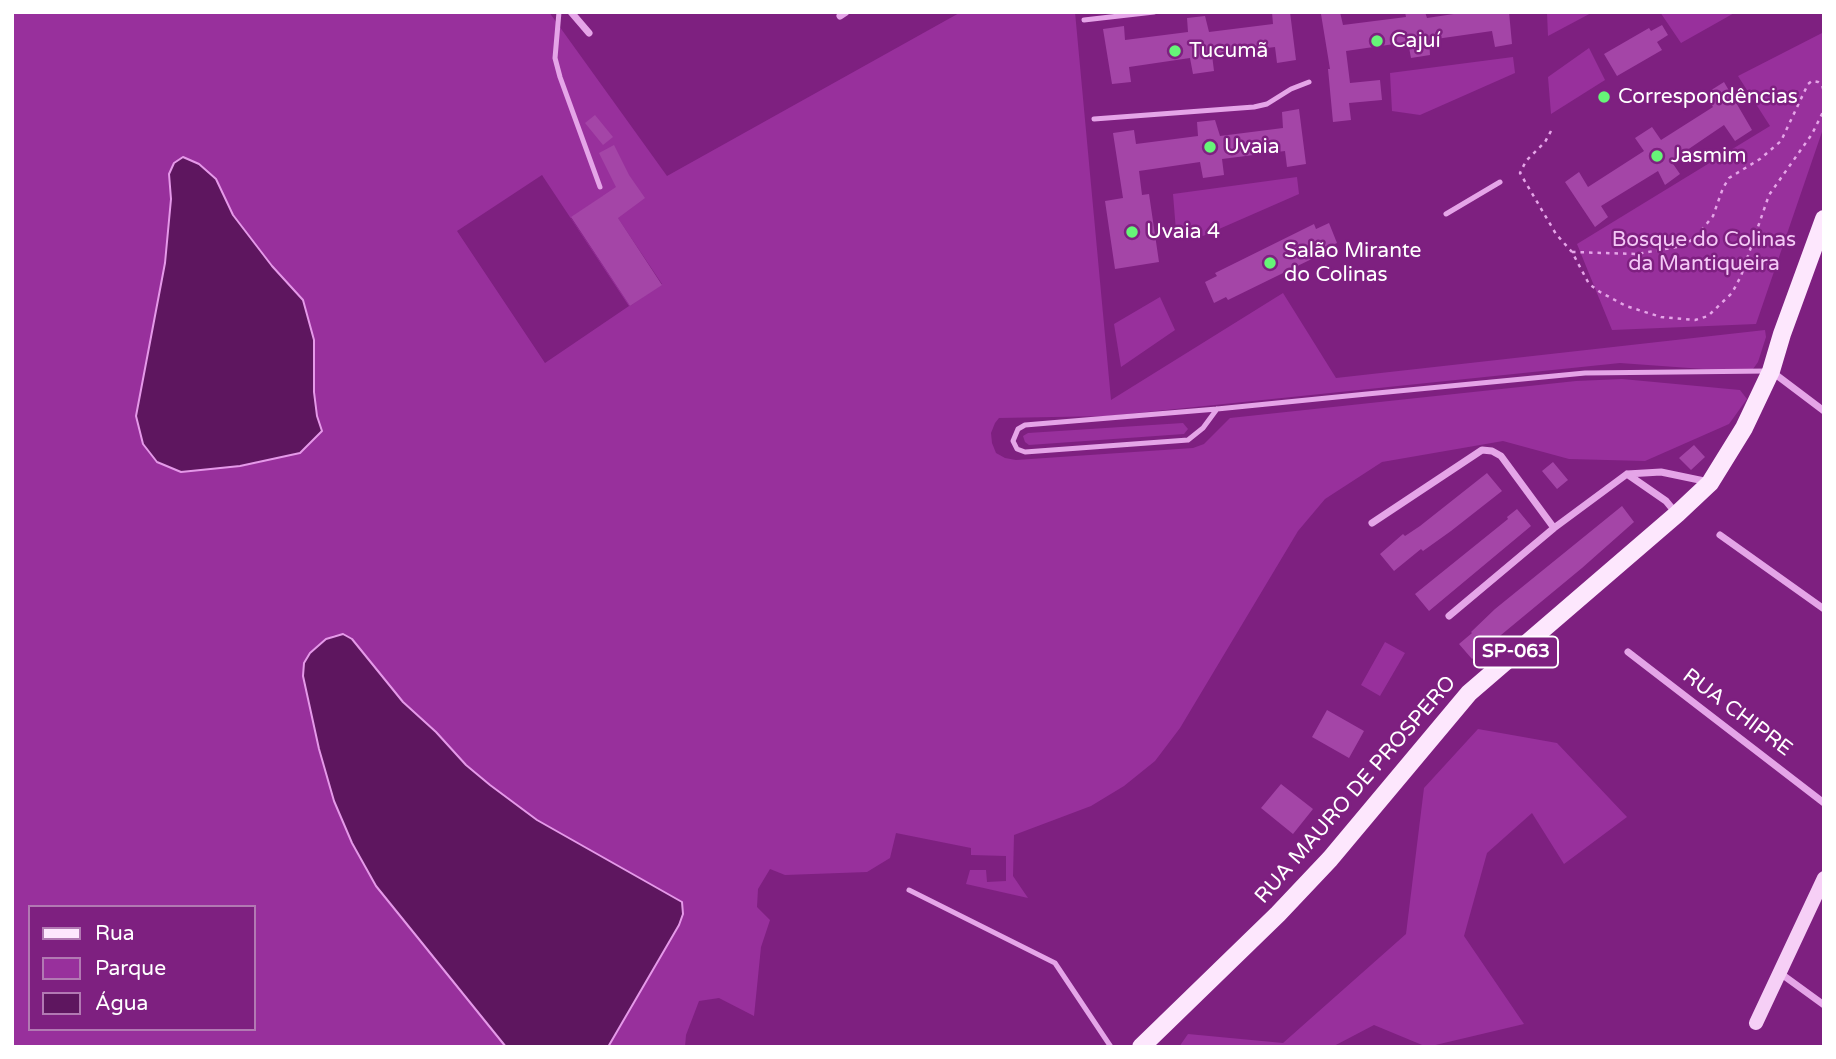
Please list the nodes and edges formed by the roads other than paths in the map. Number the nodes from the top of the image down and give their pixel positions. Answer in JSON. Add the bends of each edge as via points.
{"nodes":[{"id":1,"x":559,"y":12,"type":"edge"},
{"id":2,"x":571,"y":12,"type":"edge"},
{"id":3,"x":1154,"y":12,"type":"edge"},
{"id":4,"x":1084,"y":20,"type":"dead end"},
{"id":5,"x":589,"y":33,"type":"dead end"},
{"id":6,"x":1309,"y":82,"type":"dead end"},
{"id":7,"x":1094,"y":119,"type":"dead end"},
{"id":8,"x":1500,"y":182,"type":"dead end"},
{"id":9,"x":600,"y":187,"type":"dead end"},
{"id":10,"x":1446,"y":214,"type":"dead end"},
{"id":11,"x":1824,"y":219,"type":"edge"},
{"id":12,"x":1771,"y":371,"type":"junction"},
{"id":13,"x":1217,"y":410,"type":"junction"},
{"id":14,"x":1824,"y":411,"type":"edge"},
{"id":15,"x":1627,"y":474,"type":"junction"},
{"id":16,"x":1710,"y":482,"type":"junction"},
{"id":17,"x":1677,"y":514,"type":"junction"},
{"id":18,"x":1372,"y":523,"type":"dead end"},
{"id":19,"x":1555,"y":528,"type":"junction"},
{"id":20,"x":1720,"y":535,"type":"dead end"},
{"id":21,"x":1824,"y":609,"type":"edge"},
{"id":22,"x":1449,"y":616,"type":"dead end"},
{"id":23,"x":1628,"y":652,"type":"dead end"},
{"id":24,"x":1824,"y":803,"type":"edge"},
{"id":25,"x":1824,"y":878,"type":"edge"},
{"id":26,"x":909,"y":890,"type":"dead end"},
{"id":27,"x":1780,"y":973,"type":"junction"},
{"id":28,"x":1824,"y":1005,"type":"edge"},
{"id":29,"x":1756,"y":1023,"type":"dead end"},
{"id":30,"x":1111,"y":1047,"type":"edge"},
{"id":31,"x":1141,"y":1047,"type":"edge"}],
"edges":[{"from":1,"to":9,"type":"lane","via":[[555,58]]},
{"from":2,"to":5,"type":"street"},
{"from":3,"to":4,"type":"lane"},
{"from":6,"to":7,"type":"lane","via":[[1254,107]]},
{"from":8,"to":10,"type":"lane"},
{"from":11,"to":12,"type":"main road","name":"RUA MAURO DE PROSPERO","number":"SP-063"},
{"from":12,"to":13,"type":"lane","via":[[1585,373]]},
{"from":12,"to":14,"type":"street"},
{"from":12,"to":16,"type":"main road","name":"RUA MAURO DE PROSPERO","number":"SP-063","via":[[1744,428]]},
{"from":13,"to":13,"type":"lane","via":[[1026,425],[1017,429],[1013,441],[1025,452],[1188,440]]},
{"from":15,"to":16,"type":"street","via":[[1661,472]]},
{"from":15,"to":17,"type":"street","via":[[1667,501]]},
{"from":15,"to":19,"type":"street"},
{"from":16,"to":17,"type":"main road","name":"RUA MAURO DE PROSPERO","number":"SP-063"},
{"from":17,"to":31,"type":"main road","name":"RUA MAURO DE PROSPERO","number":"SP-063","via":[[1469,693],[1330,859]]},
{"from":18,"to":19,"type":"street","via":[[1482,450],[1501,456]]},
{"from":19,"to":22,"type":"street"},
{"from":20,"to":21,"type":"street"},
{"from":23,"to":24,"type":"street","name":"RUA CHIPRE"},
{"from":25,"to":27,"type":"street"},
{"from":26,"to":30,"type":"lane","via":[[1055,963]]},
{"from":27,"to":28,"type":"street"},
{"from":27,"to":29,"type":"street"}]}
